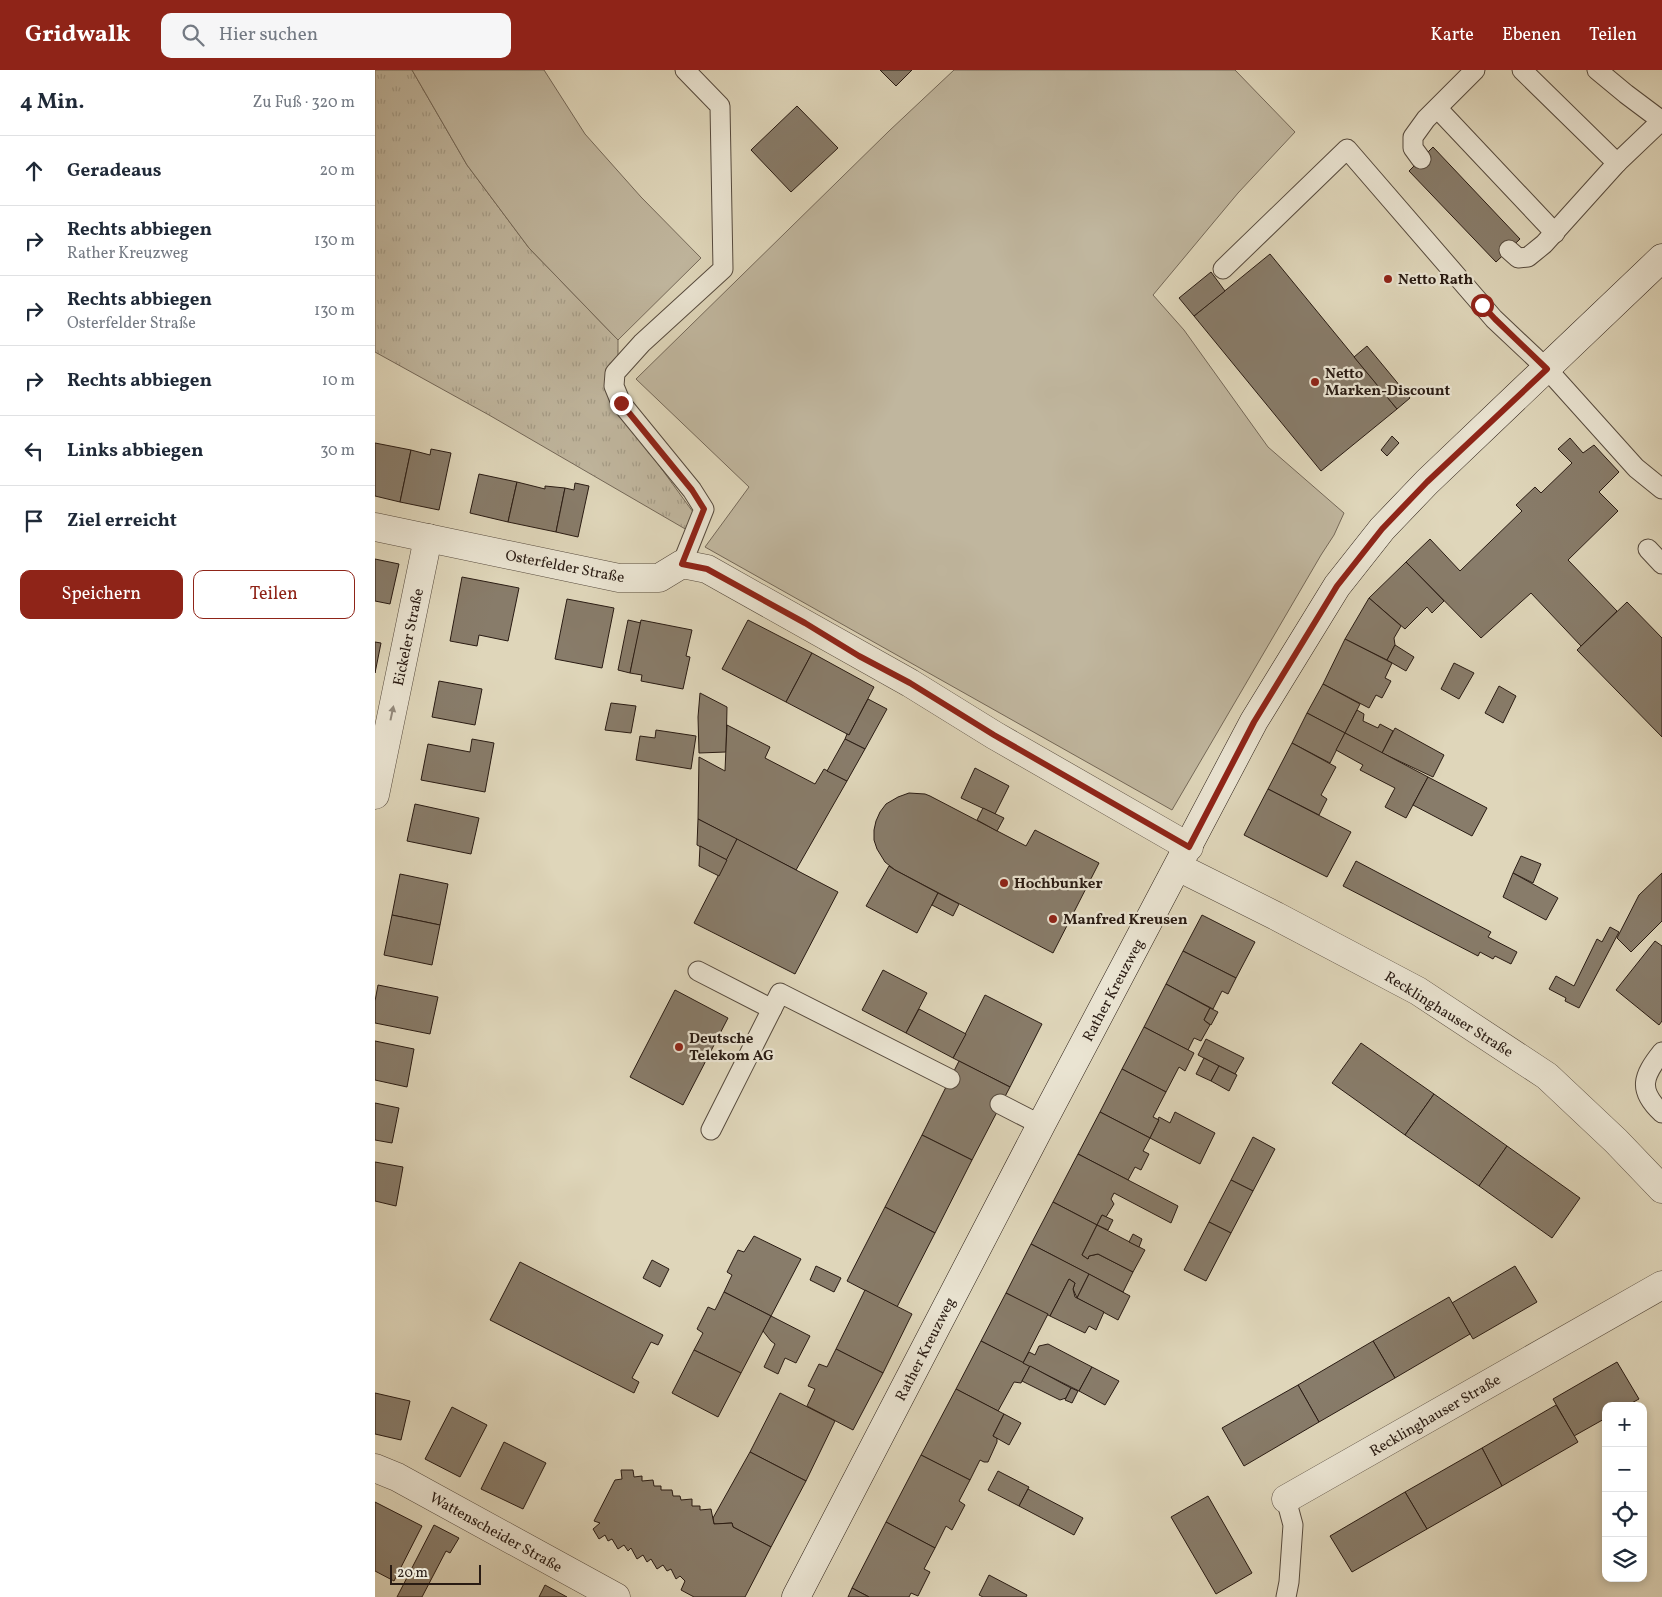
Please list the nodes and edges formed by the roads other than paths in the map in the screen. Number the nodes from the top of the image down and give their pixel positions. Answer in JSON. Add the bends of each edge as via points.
{"nodes":[{"id":1,"x":685,"y":70,"type":"edge"},
{"id":2,"x":1475,"y":70,"type":"edge"},
{"id":3,"x":1522,"y":70,"type":"edge"},
{"id":4,"x":1597,"y":70,"type":"edge"},
{"id":5,"x":1432,"y":114,"type":"junction"},
{"id":6,"x":1421,"y":159,"type":"dead end"},
{"id":7,"x":1617,"y":163,"type":"junction"},
{"id":8,"x":1549,"y":238,"type":"junction"},
{"id":9,"x":1509,"y":250,"type":"dead end"},
{"id":10,"x":1662,"y":258,"type":"edge"},
{"id":11,"x":1223,"y":269,"type":"dead end"},
{"id":12,"x":1547,"y":369,"type":"junction"},
{"id":13,"x":1662,"y":490,"type":"edge"},
{"id":14,"x":375,"y":527,"type":"edge"},
{"id":15,"x":428,"y":538,"type":"junction"},
{"id":16,"x":1647,"y":549,"type":"dead end"},
{"id":17,"x":682,"y":564,"type":"junction"},
{"id":18,"x":1662,"y":564,"type":"edge"},
{"id":19,"x":375,"y":795,"type":"edge"},
{"id":20,"x":1183,"y":857,"type":"junction"},
{"id":21,"x":698,"y":971,"type":"dead end"},
{"id":22,"x":772,"y":1009,"type":"junction"},
{"id":23,"x":1662,"y":1052,"type":"edge"},
{"id":24,"x":950,"y":1079,"type":"dead end"},
{"id":25,"x":1001,"y":1104,"type":"dead end"},
{"id":26,"x":1662,"y":1113,"type":"edge"},
{"id":27,"x":1041,"y":1125,"type":"junction"},
{"id":28,"x":711,"y":1130,"type":"dead end"},
{"id":29,"x":1662,"y":1189,"type":"edge"},
{"id":30,"x":1662,"y":1285,"type":"edge"},
{"id":31,"x":375,"y":1468,"type":"edge"},
{"id":32,"x":1287,"y":1500,"type":"joint"},
{"id":33,"x":616,"y":1597,"type":"edge"},
{"id":34,"x":796,"y":1597,"type":"edge"},
{"id":35,"x":1286,"y":1597,"type":"edge"}],
"edges":[{"from":1,"to":17,"type":"lane","via":[[720,106],[723,269],[642,343],[615,373],[614,386],[621,403],[704,509]]},
{"from":2,"to":5,"type":"lane"},
{"from":3,"to":7,"type":"lane"},
{"from":4,"to":7,"type":"lane","via":[[1662,120]]},
{"from":5,"to":6,"type":"lane","via":[[1413,137],[1413,148]]},
{"from":5,"to":8,"type":"lane"},
{"from":7,"to":8,"type":"lane"},
{"from":8,"to":9,"type":"lane","via":[[1528,256],[1518,258]]},
{"from":10,"to":12,"type":"street","name":"Rather Kreuzweg"},
{"from":11,"to":12,"type":"lane","via":[[1347,149],[1495,319]]},
{"from":12,"to":13,"type":"lane","via":[[1636,468]]},
{"from":12,"to":20,"type":"street","name":"Rather Kreuzweg","via":[[1382,529],[1337,586],[1254,722]]},
{"from":14,"to":15,"type":"street","name":"Osterfelder Straße"},
{"from":15,"to":17,"type":"street","name":"Osterfelder Straße","via":[[619,578],[659,578]]},
{"from":19,"to":15,"type":"street","name":"Eickeler Straße","one_way":true},
{"from":16,"to":18,"type":"lane"},
{"from":17,"to":20,"type":"street","via":[[707,569],[910,683]]},
{"from":20,"to":27,"type":"street","name":"Rather Kreuzweg"},
{"from":20,"to":29,"type":"street","name":"Recklinghauser Straße","via":[[1276,916],[1418,991],[1547,1076]]},
{"from":21,"to":22,"type":"lane"},
{"from":22,"to":24,"type":"lane","via":[[780,993]]},
{"from":22,"to":28,"type":"lane"},
{"from":23,"to":26,"type":"lane","via":[[1649,1069],[1644,1085],[1653,1105]]},
{"from":25,"to":27,"type":"lane"},
{"from":27,"to":34,"type":"street","name":"Rather Kreuzweg"},
{"from":30,"to":32,"type":"street","name":"Recklinghauser Straße"},
{"from":31,"to":33,"type":"street","name":"Wattenscheider Straße"},
{"from":32,"to":35,"type":"lane","via":[[1293,1525]]}]}
